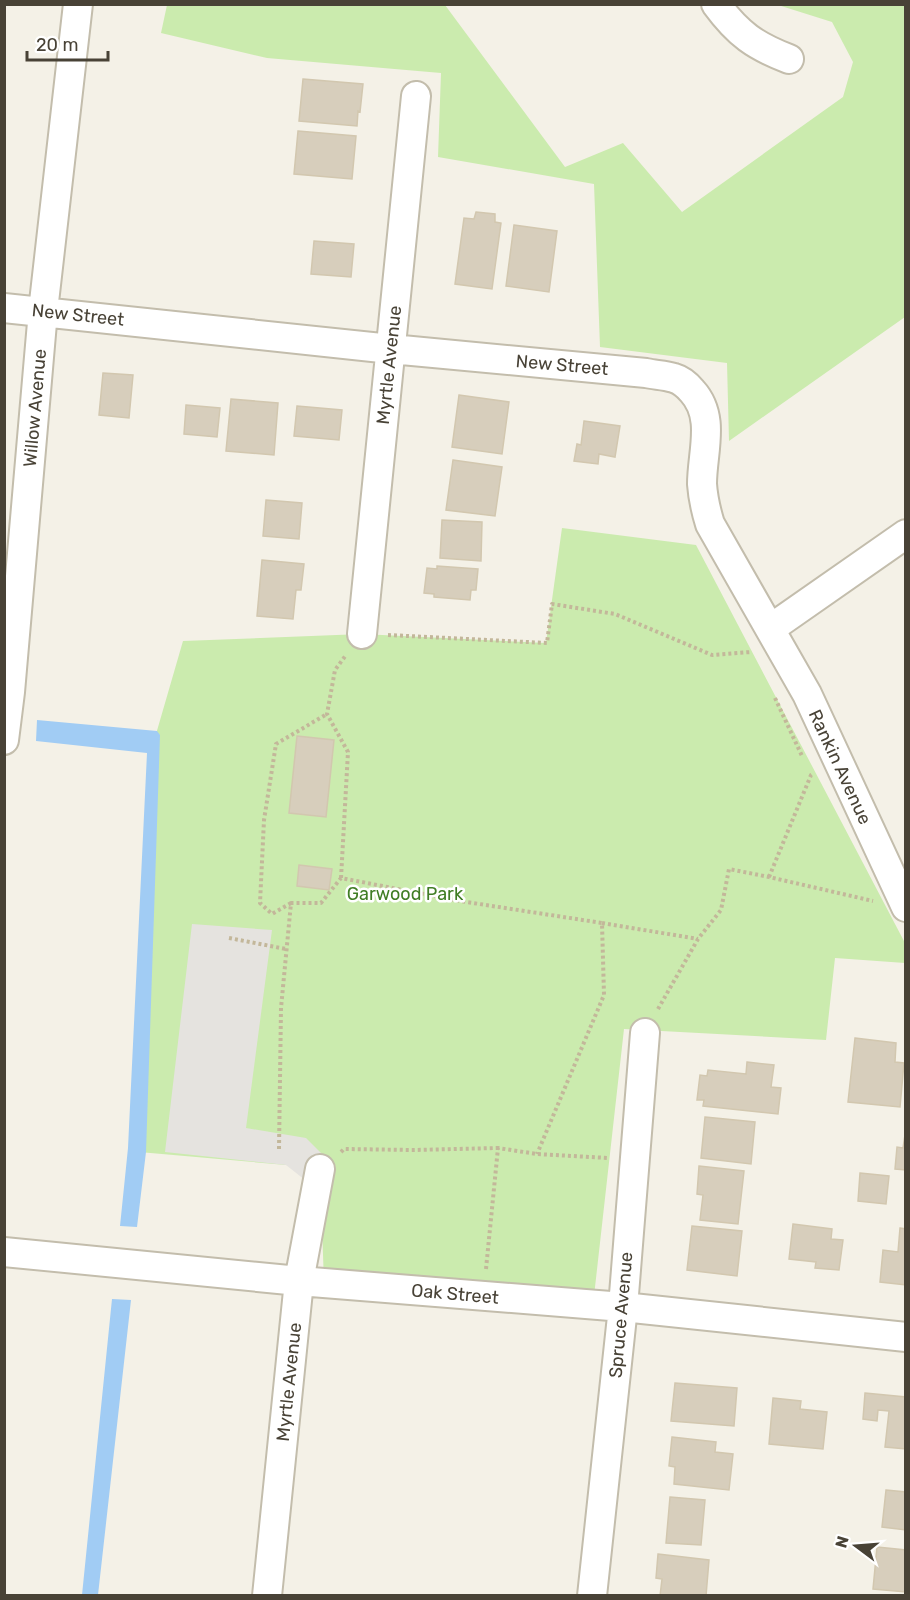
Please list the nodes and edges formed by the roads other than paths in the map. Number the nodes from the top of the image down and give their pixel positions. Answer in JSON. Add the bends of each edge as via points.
{"nodes":[{"id":1,"x":78,"y":4,"type":"edge"},
{"id":2,"x":716,"y":4,"type":"edge"},
{"id":3,"x":789,"y":59,"type":"dead end"},
{"id":4,"x":416,"y":96,"type":"dead end"},
{"id":5,"x":4,"y":308,"type":"edge"},
{"id":6,"x":43,"y":312,"type":"junction"},
{"id":7,"x":391,"y":349,"type":"junction"},
{"id":8,"x":906,"y":534,"type":"edge"},
{"id":9,"x":770,"y":629,"type":"junction"},
{"id":10,"x":362,"y":634,"type":"road end"},
{"id":11,"x":4,"y":740,"type":"edge"},
{"id":12,"x":894,"y":905,"type":"edge"},
{"id":13,"x":645,"y":1034,"type":"road end"},
{"id":14,"x":320,"y":1169,"type":"road end"},
{"id":15,"x":4,"y":1252,"type":"edge"},
{"id":16,"x":299,"y":1281,"type":"junction"},
{"id":17,"x":623,"y":1307,"type":"junction"},
{"id":18,"x":906,"y":1337,"type":"edge"},
{"id":19,"x":267,"y":1596,"type":"edge"},
{"id":20,"x":592,"y":1596,"type":"edge"}],
"edges":[{"from":1,"to":6,"type":"street","name":"Willow Avenue"},
{"from":2,"to":3,"type":"street","via":[[746,38]]},
{"from":4,"to":7,"type":"street","name":"Myrtle Avenue"},
{"from":5,"to":6,"type":"street","name":"New Street"},
{"from":6,"to":7,"type":"street","name":"New Street"},
{"from":6,"to":11,"type":"street","name":"Willow Avenue"},
{"from":7,"to":9,"type":"street","name":"New Street","via":[[646,373],[675,378],[687,385],[704,411],[702,483],[710,524]]},
{"from":7,"to":10,"type":"street","name":"Myrtle Avenue"},
{"from":8,"to":9,"type":"street"},
{"from":9,"to":12,"type":"street","name":"Rankin Avenue","via":[[807,694]]},
{"from":13,"to":17,"type":"street","name":"Spruce Avenue"},
{"from":14,"to":16,"type":"street","name":"Myrtle Avenue"},
{"from":15,"to":16,"type":"street","name":"Oak Street"},
{"from":16,"to":17,"type":"street","name":"Oak Street"},
{"from":16,"to":19,"type":"street","name":"Myrtle Avenue"},
{"from":17,"to":18,"type":"street","name":"Oak Street"},
{"from":17,"to":20,"type":"street","name":"Spruce Avenue"}]}
